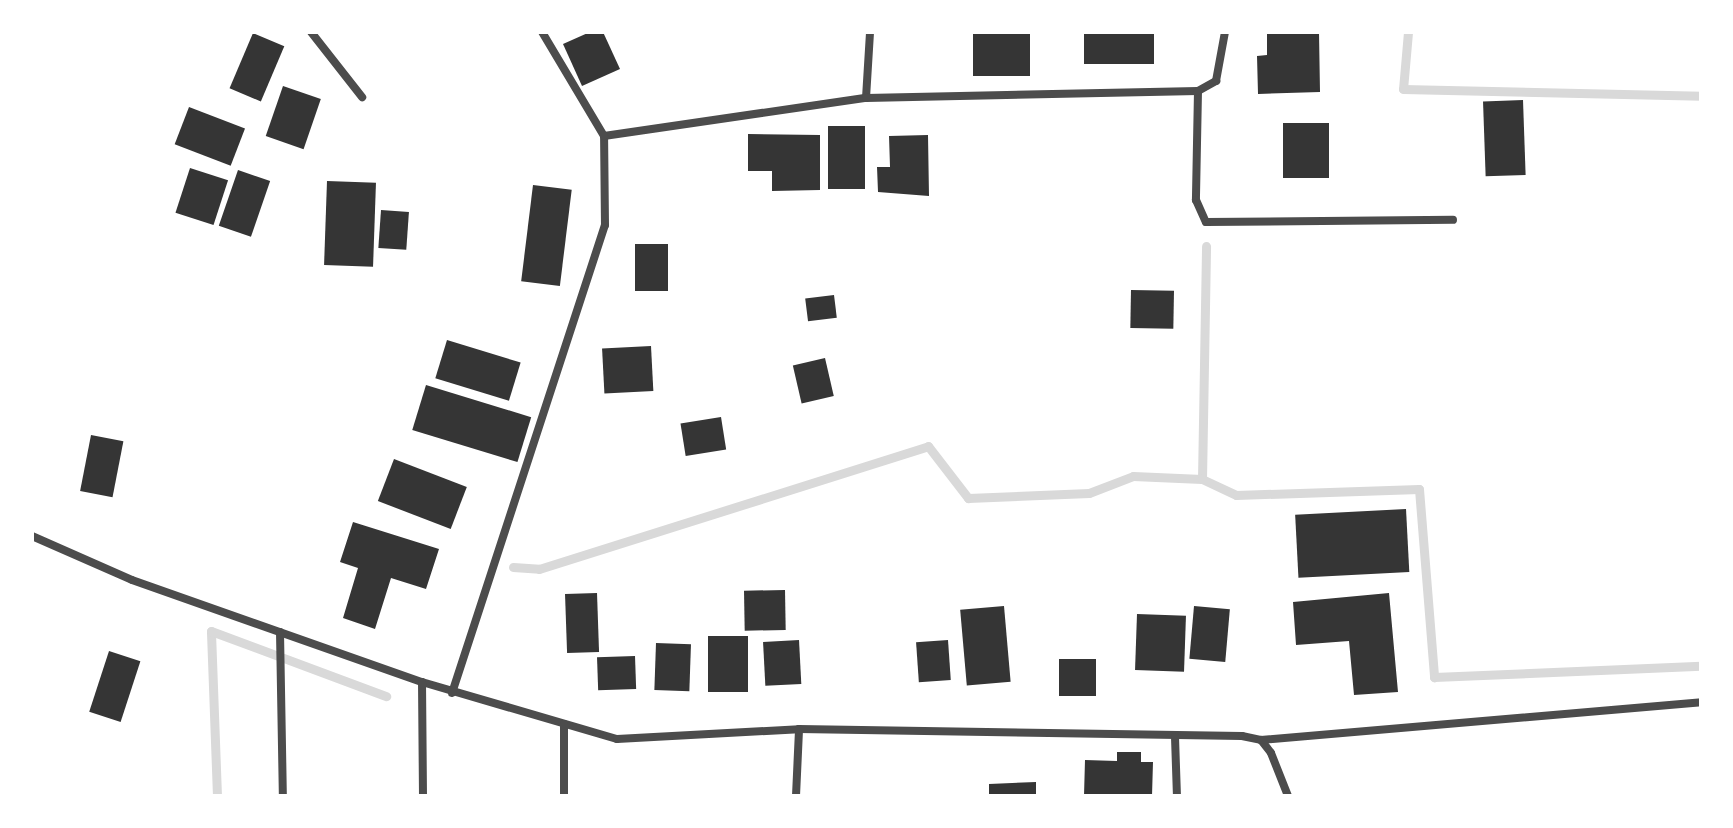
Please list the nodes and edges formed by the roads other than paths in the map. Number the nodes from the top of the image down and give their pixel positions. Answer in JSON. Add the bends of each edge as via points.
{"nodes":[{"id":1,"x":311,"y":32,"type":"edge"},
{"id":2,"x":542,"y":32,"type":"edge"},
{"id":3,"x":870,"y":32,"type":"edge"},
{"id":4,"x":1225,"y":32,"type":"edge"},
{"id":5,"x":1198,"y":91,"type":"junction"},
{"id":6,"x":362,"y":97,"type":"dead end"},
{"id":7,"x":866,"y":98,"type":"junction"},
{"id":8,"x":604,"y":136,"type":"junction"},
{"id":9,"x":1453,"y":220,"type":"dead end"},
{"id":10,"x":32,"y":536,"type":"edge"},
{"id":11,"x":280,"y":632,"type":"junction"},
{"id":12,"x":422,"y":682,"type":"junction"},
{"id":13,"x":452,"y":693,"type":"junction"},
{"id":14,"x":1701,"y":702,"type":"edge"},
{"id":15,"x":564,"y":724,"type":"junction"},
{"id":16,"x":799,"y":729,"type":"junction"},
{"id":17,"x":1175,"y":737,"type":"junction"},
{"id":18,"x":1261,"y":740,"type":"junction"},
{"id":19,"x":283,"y":796,"type":"edge"},
{"id":20,"x":423,"y":796,"type":"edge"},
{"id":21,"x":564,"y":796,"type":"edge"},
{"id":22,"x":796,"y":796,"type":"edge"},
{"id":23,"x":1177,"y":796,"type":"edge"},
{"id":24,"x":1288,"y":796,"type":"edge"}],
"edges":[{"from":1,"to":6,"type":"street"},
{"from":2,"to":8,"type":"street"},
{"from":3,"to":7,"type":"street"},
{"from":4,"to":5,"type":"street","via":[[1216,81]]},
{"from":5,"to":7,"type":"street"},
{"from":5,"to":9,"type":"street","via":[[1196,200],[1206,222]]},
{"from":7,"to":8,"type":"street"},
{"from":8,"to":13,"type":"street","via":[[605,225]]},
{"from":10,"to":11,"type":"street"},
{"from":11,"to":12,"type":"street"},
{"from":11,"to":19,"type":"street"},
{"from":12,"to":13,"type":"street"},
{"from":12,"to":20,"type":"street"},
{"from":13,"to":15,"type":"street"},
{"from":14,"to":18,"type":"street"},
{"from":15,"to":16,"type":"street","via":[[617,739]]},
{"from":15,"to":21,"type":"street"},
{"from":16,"to":17,"type":"street"},
{"from":16,"to":22,"type":"street"},
{"from":17,"to":18,"type":"street"},
{"from":17,"to":23,"type":"street"},
{"from":18,"to":24,"type":"street"}]}
